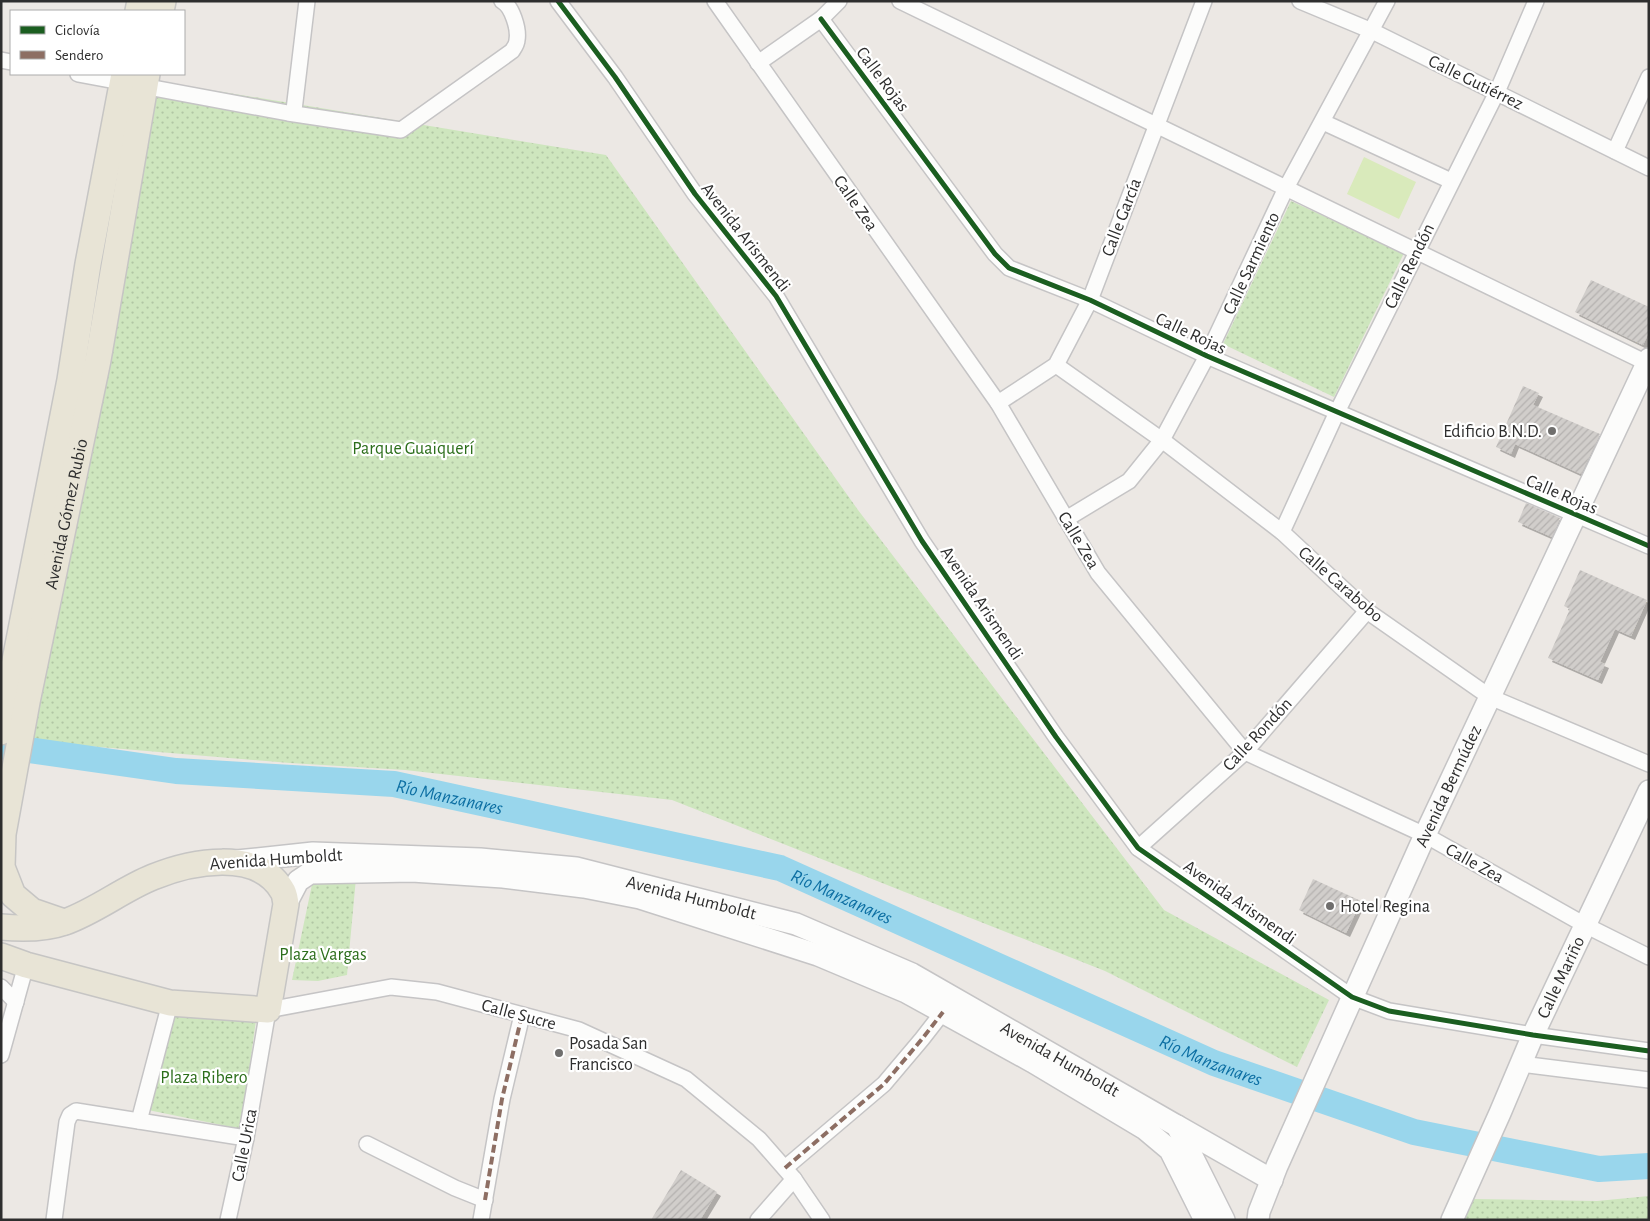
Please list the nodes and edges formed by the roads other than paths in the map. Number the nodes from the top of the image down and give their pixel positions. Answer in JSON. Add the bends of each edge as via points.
{"nodes":[{"id":1,"x":307,"y":1,"type":"edge"},
{"id":2,"x":502,"y":1,"type":"edge"},
{"id":3,"x":558,"y":1,"type":"edge"},
{"id":4,"x":714,"y":1,"type":"edge"},
{"id":5,"x":839,"y":1,"type":"edge"},
{"id":6,"x":900,"y":1,"type":"edge"},
{"id":7,"x":1204,"y":1,"type":"edge"},
{"id":8,"x":1300,"y":1,"type":"edge"},
{"id":9,"x":1387,"y":1,"type":"edge"},
{"id":10,"x":1536,"y":1,"type":"edge"},
{"id":11,"x":821,"y":19,"type":"junction"},
{"id":12,"x":1372,"y":31,"type":"junction"},
{"id":13,"x":758,"y":63,"type":"junction"},
{"id":14,"x":89,"y":75,"type":"edge"},
{"id":15,"x":1649,"y":78,"type":"edge"},
{"id":16,"x":135,"y":79,"type":"edge"},
{"id":17,"x":1497,"y":92,"type":"junction"},
{"id":18,"x":291,"y":113,"type":"junction"},
{"id":19,"x":1323,"y":122,"type":"junction"},
{"id":20,"x":1156,"y":125,"type":"junction"},
{"id":21,"x":1615,"y":151,"type":"junction"},
{"id":22,"x":1649,"y":168,"type":"edge"},
{"id":23,"x":1451,"y":181,"type":"junction"},
{"id":24,"x":1286,"y":188,"type":"junction"},
{"id":25,"x":1416,"y":251,"type":"junction"},
{"id":26,"x":1090,"y":300,"type":"junction"},
{"id":27,"x":1207,"y":356,"type":"junction"},
{"id":28,"x":1648,"y":362,"type":"edge"},
{"id":29,"x":1056,"y":365,"type":"junction"},
{"id":30,"x":998,"y":403,"type":"junction"},
{"id":31,"x":1337,"y":412,"type":"junction"},
{"id":32,"x":1162,"y":440,"type":"junction"},
{"id":33,"x":1576,"y":514,"type":"junction"},
{"id":34,"x":1066,"y":519,"type":"junction"},
{"id":35,"x":1282,"y":532,"type":"junction"},
{"id":36,"x":1649,"y":546,"type":"edge"},
{"id":37,"x":1367,"y":611,"type":"junction"},
{"id":38,"x":1490,"y":697,"type":"junction"},
{"id":39,"x":18,"y":700,"type":"junction"},
{"id":40,"x":1,"y":732,"type":"edge"},
{"id":41,"x":1245,"y":752,"type":"junction"},
{"id":42,"x":1649,"y":764,"type":"edge"},
{"id":43,"x":1649,"y":791,"type":"edge"},
{"id":44,"x":2,"y":834,"type":"edge"},
{"id":45,"x":1425,"y":835,"type":"junction"},
{"id":46,"x":1138,"y":848,"type":"junction"},
{"id":47,"x":237,"y":861,"type":"junction"},
{"id":48,"x":286,"y":904,"type":"junction"},
{"id":49,"x":64,"y":922,"type":"junction"},
{"id":50,"x":1585,"y":925,"type":"junction"},
{"id":51,"x":1,"y":927,"type":"edge"},
{"id":52,"x":1,"y":956,"type":"edge"},
{"id":53,"x":1649,"y":957,"type":"edge"},
{"id":54,"x":26,"y":964,"type":"junction"},
{"id":55,"x":1,"y":987,"type":"edge"},
{"id":56,"x":1352,"y":997,"type":"junction"},
{"id":57,"x":16,"y":1002,"type":"junction"},
{"id":58,"x":170,"y":1003,"type":"junction"},
{"id":59,"x":268,"y":1010,"type":"junction"},
{"id":60,"x":942,"y":1012,"type":"junction"},
{"id":61,"x":522,"y":1015,"type":"junction"},
{"id":62,"x":1533,"y":1035,"type":"junction"},
{"id":63,"x":1649,"y":1051,"type":"edge"},
{"id":64,"x":1,"y":1055,"type":"edge"},
{"id":65,"x":1521,"y":1064,"type":"junction"},
{"id":66,"x":1649,"y":1080,"type":"edge"},
{"id":67,"x":139,"y":1121,"type":"junction"},
{"id":68,"x":1177,"y":1126,"type":"junction"},
{"id":69,"x":246,"y":1138,"type":"junction"},
{"id":70,"x":367,"y":1144,"type":"dead end"},
{"id":71,"x":1274,"y":1173,"type":"junction"},
{"id":72,"x":790,"y":1174,"type":"junction"},
{"id":73,"x":485,"y":1200,"type":"junction"},
{"id":74,"x":1209,"y":1219,"type":"edge"},
{"id":75,"x":54,"y":1220,"type":"edge"},
{"id":76,"x":228,"y":1220,"type":"edge"},
{"id":77,"x":481,"y":1220,"type":"edge"},
{"id":78,"x":758,"y":1220,"type":"edge"},
{"id":79,"x":822,"y":1220,"type":"edge"},
{"id":80,"x":1258,"y":1220,"type":"edge"},
{"id":81,"x":1452,"y":1220,"type":"edge"}],
"edges":[{"from":1,"to":18,"type":"street","via":[[294,110]]},
{"from":2,"to":18,"type":"street","via":[[507,3],[517,26],[517,42],[512,51],[401,130]]},
{"from":3,"to":46,"type":"street","name":"Avenida Arismendi","via":[[695,194],[776,296],[922,541],[1056,736]]},
{"from":4,"to":13,"type":"street","name":"Calle Zea"},
{"from":5,"to":11,"type":"street"},
{"from":6,"to":20,"type":"street"},
{"from":7,"to":20,"type":"street","name":"Calle García"},
{"from":8,"to":12,"type":"street","name":"Calle Gutiérrez"},
{"from":9,"to":12,"type":"street","name":"Calle Sarmiento"},
{"from":10,"to":17,"type":"street","name":"Calle Rendón"},
{"from":11,"to":13,"type":"street"},
{"from":11,"to":26,"type":"street","name":"Calle Rojas","via":[[995,254],[1009,268]]},
{"from":12,"to":17,"type":"street","name":"Calle Gutiérrez"},
{"from":12,"to":19,"type":"street","name":"Calle Sarmiento"},
{"from":13,"to":30,"type":"street","name":"Calle Zea"},
{"from":14,"to":16,"type":"street"},
{"from":15,"to":21,"type":"street"},
{"from":16,"to":18,"type":"street"},
{"from":16,"to":39,"type":"main road","name":"Avenida Gómez Rubio","via":[[98,360]]},
{"from":17,"to":21,"type":"street","name":"Calle Gutiérrez"},
{"from":17,"to":23,"type":"street","name":"Calle Rendón"},
{"from":19,"to":23,"type":"street"},
{"from":19,"to":24,"type":"street","name":"Calle Sarmiento"},
{"from":20,"to":24,"type":"street"},
{"from":20,"to":26,"type":"street","name":"Calle García"},
{"from":21,"to":22,"type":"street","name":"Calle Gutiérrez"},
{"from":23,"to":25,"type":"street","name":"Calle Rendón"},
{"from":24,"to":25,"type":"street"},
{"from":24,"to":27,"type":"street","name":"Calle Sarmiento"},
{"from":25,"to":28,"type":"street"},
{"from":25,"to":31,"type":"street","name":"Calle Rendón"},
{"from":26,"to":27,"type":"street","name":"Calle Rojas"},
{"from":26,"to":29,"type":"street","name":"Calle García"},
{"from":27,"to":31,"type":"street","name":"Calle Rojas"},
{"from":27,"to":32,"type":"street","name":"Calle Sarmiento"},
{"from":28,"to":33,"type":"main road","name":"Avenida Bermúdez"},
{"from":29,"to":30,"type":"street","name":"Calle García"},
{"from":29,"to":32,"type":"street","name":"Calle Carabobo"},
{"from":30,"to":34,"type":"street","name":"Calle Zea"},
{"from":31,"to":33,"type":"street","name":"Calle Rojas"},
{"from":31,"to":35,"type":"street","name":"Calle Rendón"},
{"from":32,"to":34,"type":"street","name":"Calle Sarmiento","via":[[1129,480]]},
{"from":32,"to":35,"type":"street","name":"Calle Carabobo"},
{"from":33,"to":36,"type":"street","name":"Calle Rojas"},
{"from":33,"to":38,"type":"main road","name":"Avenida Bermúdez"},
{"from":34,"to":41,"type":"street","name":"Calle Zea","via":[[1098,573]]},
{"from":35,"to":37,"type":"street","name":"Calle Carabobo"},
{"from":37,"to":38,"type":"street","name":"Calle Carabobo"},
{"from":37,"to":41,"type":"street","name":"Calle Rondón"},
{"from":38,"to":42,"type":"street","name":"Calle Carabobo"},
{"from":38,"to":45,"type":"main road","name":"Avenida Bermúdez"},
{"from":39,"to":40,"type":"main road","name":"Avenida Gómez Rubio"},
{"from":39,"to":44,"type":"main road","name":"Avenida Gómez Rubio"},
{"from":41,"to":45,"type":"street","name":"Calle Zea"},
{"from":41,"to":46,"type":"street","name":"Calle Rondón"},
{"from":43,"to":50,"type":"main road","name":"Calle Mariño"},
{"from":44,"to":49,"type":"main road","name":"Avenida Gómez Rubio","via":[[2,868],[13,895],[32,911]]},
{"from":45,"to":50,"type":"street","name":"Calle Zea"},
{"from":45,"to":56,"type":"main road","name":"Avenida Bermúdez"},
{"from":46,"to":56,"type":"street","name":"Avenida Arismendi"},
{"from":47,"to":48,"type":"main road","via":[[273,878],[283,890]]},
{"from":47,"to":49,"type":"main road","name":"Avenida Humboldt","via":[[211,862],[153,877]]},
{"from":47,"to":68,"type":"main road","name":"Avenida Humboldt","via":[[313,853],[480,859],[576,868],[796,924],[912,974]]},
{"from":48,"to":59,"type":"main road"},
{"from":48,"to":60,"type":"main road","name":"Avenida Humboldt","via":[[298,881],[310,873],[412,871],[584,887],[640,898],[818,955],[906,992]]},
{"from":49,"to":51,"type":"main road","name":"Avenida Humboldt","via":[[36,928]]},
{"from":50,"to":53,"type":"street","name":"Calle Zea"},
{"from":50,"to":62,"type":"main road","name":"Calle Mariño"},
{"from":52,"to":54,"type":"main road"},
{"from":54,"to":57,"type":"street"},
{"from":54,"to":58,"type":"main road"},
{"from":55,"to":57,"type":"street"},
{"from":56,"to":62,"type":"street","name":"Avenida Arismendi","via":[[1389,1011]]},
{"from":56,"to":71,"type":"main road","name":"Avenida Bermúdez"},
{"from":57,"to":64,"type":"street"},
{"from":58,"to":59,"type":"main road"},
{"from":58,"to":67,"type":"street"},
{"from":59,"to":61,"type":"street","name":"Calle Sucre","via":[[391,987],[437,992]]},
{"from":59,"to":69,"type":"street","name":"Calle Urica"},
{"from":60,"to":72,"type":"street","via":[[884,1084]]},
{"from":60,"to":74,"type":"main road","name":"Avenida Humboldt","via":[[1034,1062],[1145,1129],[1170,1150]]},
{"from":61,"to":72,"type":"street","name":"Calle Sucre","via":[[578,1030],[686,1079],[759,1138]]},
{"from":61,"to":73,"type":"street","via":[[502,1099]]},
{"from":62,"to":63,"type":"street","name":"Avenida Arismendi"},
{"from":62,"to":65,"type":"main road","name":"Calle Mariño"},
{"from":65,"to":66,"type":"street"},
{"from":65,"to":81,"type":"main road","name":"Calle Mariño"},
{"from":67,"to":69,"type":"street"},
{"from":67,"to":75,"type":"street","via":[[76,1111],[70,1115]]},
{"from":68,"to":71,"type":"main road"},
{"from":68,"to":74,"type":"main road","name":"Avenida Humboldt"},
{"from":69,"to":76,"type":"street","name":"Calle Urica"},
{"from":70,"to":73,"type":"street"},
{"from":71,"to":80,"type":"main road","name":"Avenida Bermúdez"},
{"from":72,"to":78,"type":"street"},
{"from":72,"to":79,"type":"street","name":"Calle Sucre"},
{"from":73,"to":77,"type":"street"}]}
